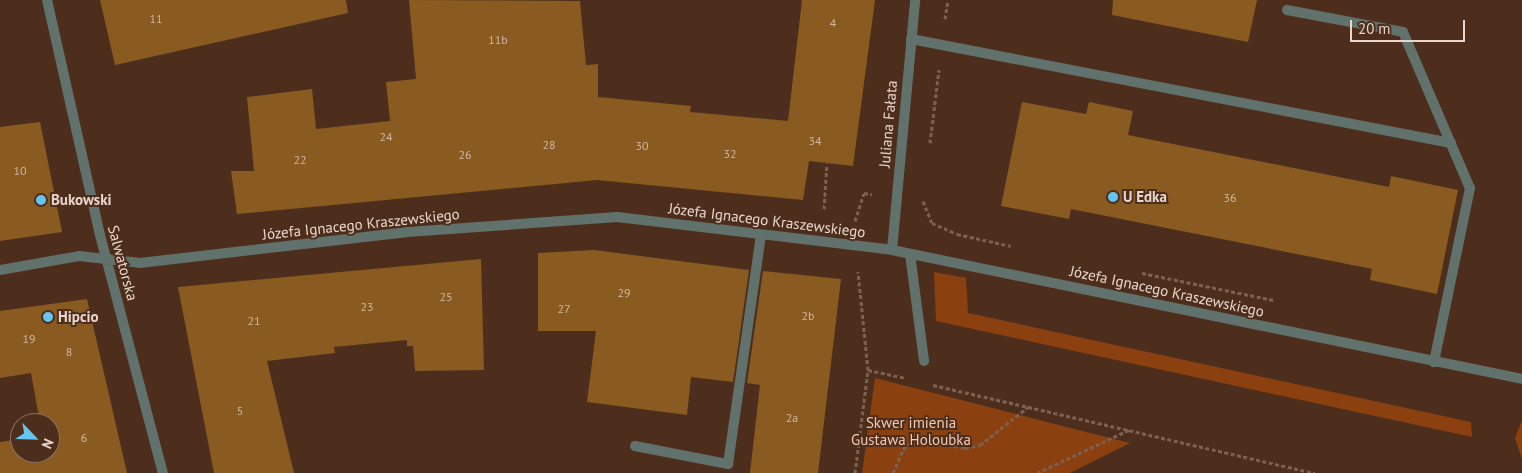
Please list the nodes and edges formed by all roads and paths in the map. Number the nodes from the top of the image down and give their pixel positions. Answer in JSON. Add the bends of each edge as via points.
{"nodes":[{"id":1,"x":47,"y":0,"type":"edge"},
{"id":2,"x":915,"y":0,"type":"edge"},
{"id":3,"x":948,"y":0,"type":"edge"},
{"id":4,"x":1287,"y":10,"type":"dead end"},
{"id":5,"x":911,"y":39,"type":"junction"},
{"id":6,"x":942,"y":44,"type":"junction"},
{"id":7,"x":1451,"y":143,"type":"junction"},
{"id":8,"x":929,"y":152,"type":"dead end"},
{"id":9,"x":827,"y":163,"type":"dead end"},
{"id":10,"x":924,"y":192,"type":"dead end"},
{"id":11,"x":864,"y":193,"type":"dead end"},
{"id":12,"x":824,"y":209,"type":"dead end"},
{"id":13,"x":855,"y":212,"type":"dead end"},
{"id":14,"x":761,"y":234,"type":"junction"},
{"id":15,"x":855,"y":246,"type":"junction"},
{"id":16,"x":1014,"y":246,"type":"dead end"},
{"id":17,"x":892,"y":250,"type":"junction"},
{"id":18,"x":910,"y":254,"type":"junction"},
{"id":19,"x":107,"y":260,"type":"junction"},
{"id":20,"x":0,"y":270,"type":"edge"},
{"id":21,"x":1136,"y":273,"type":"dead end"},
{"id":22,"x":1282,"y":304,"type":"dead end"},
{"id":23,"x":924,"y":361,"type":"dead end"},
{"id":24,"x":1434,"y":362,"type":"junction"},
{"id":25,"x":868,"y":370,"type":"junction"},
{"id":26,"x":1522,"y":379,"type":"edge"},
{"id":27,"x":915,"y":381,"type":"dead end"},
{"id":28,"x":924,"y":383,"type":"dead end"},
{"id":29,"x":1028,"y":407,"type":"junction"},
{"id":30,"x":1129,"y":430,"type":"junction"},
{"id":31,"x":635,"y":446,"type":"dead end"},
{"id":32,"x":163,"y":473,"type":"edge"},
{"id":33,"x":854,"y":473,"type":"edge"},
{"id":34,"x":893,"y":473,"type":"edge"},
{"id":35,"x":1037,"y":473,"type":"edge"},
{"id":36,"x":1314,"y":473,"type":"edge"}],
"edges":[{"from":1,"to":19,"type":"street","name":"Salwatorska"},
{"from":2,"to":5,"type":"street","name":"Juliana Fałata"},
{"from":3,"to":6,"type":"path"},
{"from":4,"to":7,"type":"street","via":[[1403,32]]},
{"from":5,"to":6,"type":"street"},
{"from":5,"to":17,"type":"street","name":"Juliana Fałata"},
{"from":6,"to":7,"type":"street"},
{"from":6,"to":8,"type":"path"},
{"from":7,"to":24,"type":"street","via":[[1470,188]]},
{"from":9,"to":12,"type":"path"},
{"from":10,"to":16,"type":"path","via":[[923,202],[932,223],[958,234]]},
{"from":11,"to":13,"type":"path"},
{"from":14,"to":15,"type":"street","name":"Józefa Ignacego Kraszewskiego"},
{"from":14,"to":19,"type":"street","name":"Józefa Ignacego Kraszewskiego","via":[[617,217],[408,232],[140,263]]},
{"from":14,"to":31,"type":"street","via":[[728,464]]},
{"from":15,"to":17,"type":"street","name":"Józefa Ignacego Kraszewskiego"},
{"from":15,"to":25,"type":"path"},
{"from":17,"to":18,"type":"street","name":"Józefa Ignacego Kraszewskiego"},
{"from":18,"to":23,"type":"street"},
{"from":18,"to":24,"type":"street","name":"Józefa Ignacego Kraszewskiego"},
{"from":19,"to":20,"type":"street","name":"Józefa Ignacego Kraszewskiego","via":[[79,256]]},
{"from":19,"to":32,"type":"street","name":"Salwatorska"},
{"from":21,"to":22,"type":"path","via":[[1262,295]]},
{"from":24,"to":26,"type":"street","name":"Józefa Ignacego Kraszewskiego"},
{"from":25,"to":27,"type":"path"},
{"from":25,"to":33,"type":"path"},
{"from":28,"to":29,"type":"path"},
{"from":29,"to":30,"type":"path"},
{"from":29,"to":34,"type":"path","via":[[980,445],[965,448],[916,439],[904,449]]},
{"from":30,"to":35,"type":"path"},
{"from":30,"to":36,"type":"path"}]}
